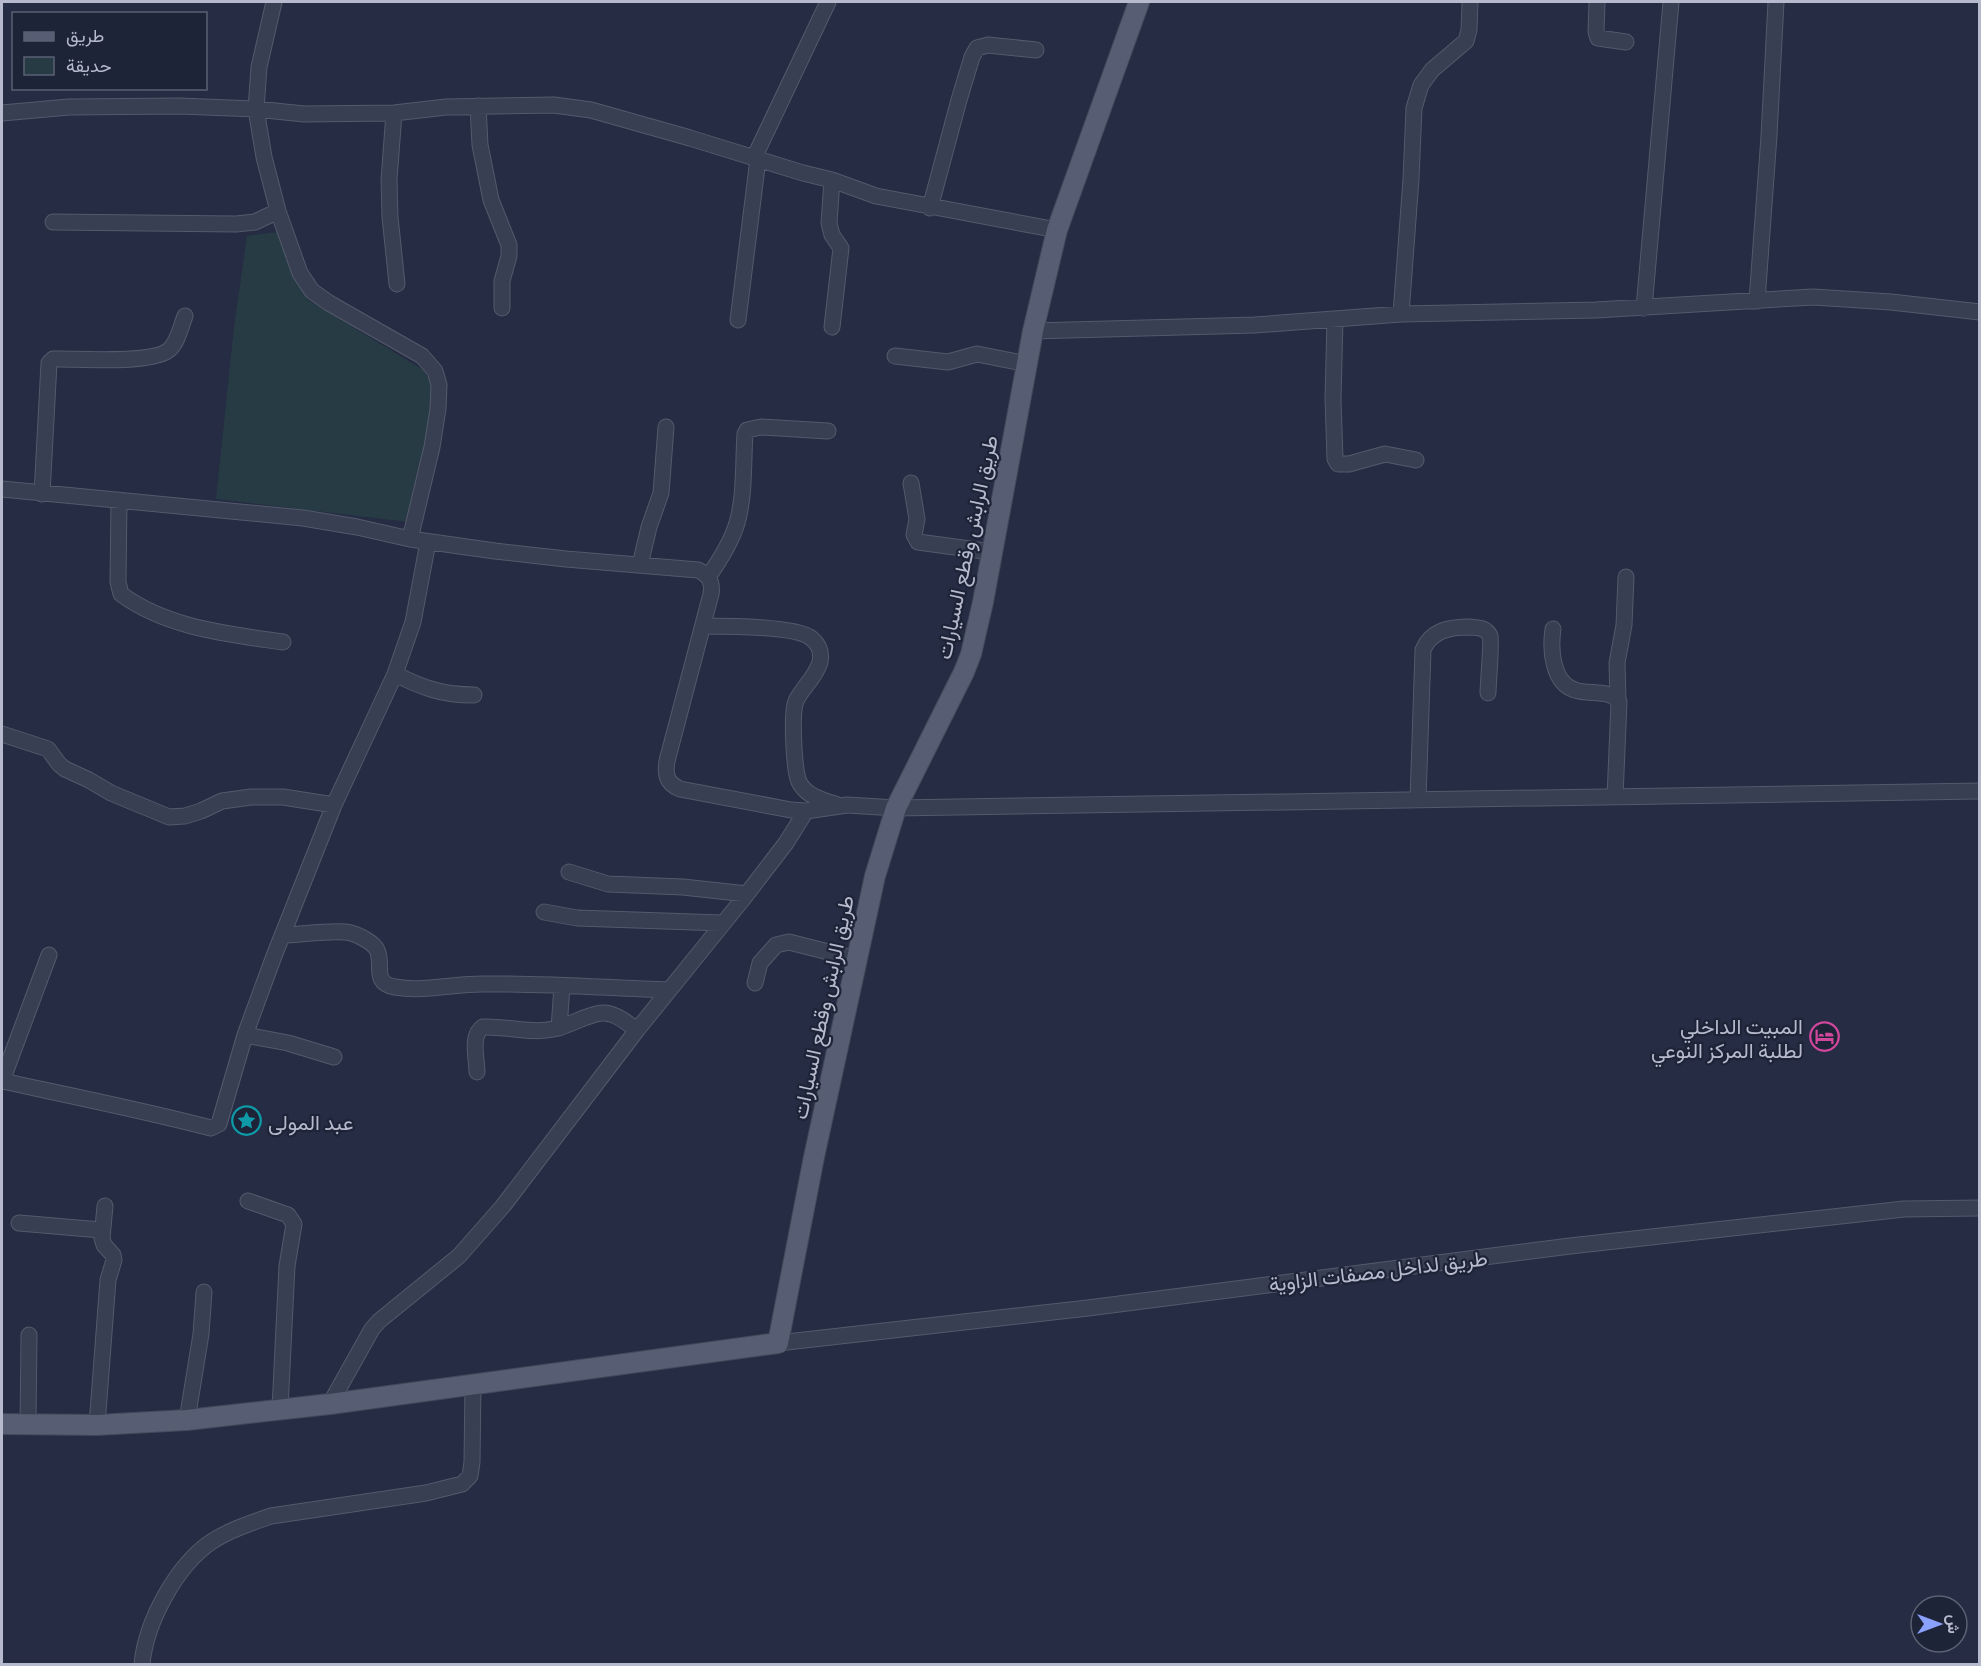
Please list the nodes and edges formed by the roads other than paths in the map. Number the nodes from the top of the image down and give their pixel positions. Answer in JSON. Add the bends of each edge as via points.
{"nodes":[{"id":1,"x":274,"y":2,"type":"edge"},
{"id":2,"x":828,"y":2,"type":"edge"},
{"id":3,"x":1139,"y":2,"type":"edge"},
{"id":4,"x":1470,"y":2,"type":"edge"},
{"id":5,"x":1597,"y":2,"type":"edge"},
{"id":6,"x":1671,"y":2,"type":"edge"},
{"id":7,"x":1776,"y":2,"type":"edge"},
{"id":8,"x":1626,"y":42,"type":"dead end"},
{"id":9,"x":1036,"y":50,"type":"dead end"},
{"id":10,"x":478,"y":106,"type":"junction"},
{"id":11,"x":256,"y":109,"type":"junction"},
{"id":12,"x":2,"y":113,"type":"edge"},
{"id":13,"x":394,"y":113,"type":"junction"},
{"id":14,"x":756,"y":159,"type":"junction"},
{"id":15,"x":832,"y":180,"type":"junction"},
{"id":16,"x":930,"y":208,"type":"junction"},
{"id":17,"x":278,"y":211,"type":"junction"},
{"id":18,"x":53,"y":222,"type":"dead end"},
{"id":19,"x":1058,"y":230,"type":"junction"},
{"id":20,"x":397,"y":284,"type":"dead end"},
{"id":21,"x":1756,"y":301,"type":"junction"},
{"id":22,"x":502,"y":308,"type":"dead end"},
{"id":23,"x":1644,"y":308,"type":"junction"},
{"id":24,"x":1980,"y":312,"type":"edge"},
{"id":25,"x":1401,"y":314,"type":"junction"},
{"id":26,"x":185,"y":315,"type":"dead end"},
{"id":27,"x":1335,"y":319,"type":"junction"},
{"id":28,"x":738,"y":320,"type":"dead end"},
{"id":29,"x":832,"y":327,"type":"dead end"},
{"id":30,"x":1033,"y":331,"type":"junction"},
{"id":31,"x":895,"y":356,"type":"dead end"},
{"id":32,"x":1027,"y":363,"type":"junction"},
{"id":33,"x":666,"y":427,"type":"dead end"},
{"id":34,"x":828,"y":431,"type":"dead end"},
{"id":35,"x":1416,"y":460,"type":"dead end"},
{"id":36,"x":911,"y":483,"type":"dead end"},
{"id":37,"x":2,"y":489,"type":"edge"},
{"id":38,"x":42,"y":494,"type":"junction"},
{"id":39,"x":118,"y":500,"type":"junction"},
{"id":40,"x":410,"y":539,"type":"junction"},
{"id":41,"x":428,"y":542,"type":"junction"},
{"id":42,"x":992,"y":552,"type":"junction"},
{"id":43,"x":640,"y":566,"type":"junction"},
{"id":44,"x":708,"y":577,"type":"junction"},
{"id":45,"x":1626,"y":577,"type":"dead end"},
{"id":46,"x":703,"y":626,"type":"junction"},
{"id":47,"x":1553,"y":629,"type":"dead end"},
{"id":48,"x":283,"y":642,"type":"dead end"},
{"id":49,"x":395,"y":674,"type":"junction"},
{"id":50,"x":1488,"y":693,"type":"dead end"},
{"id":51,"x":474,"y":695,"type":"dead end"},
{"id":52,"x":1618,"y":699,"type":"junction"},
{"id":53,"x":2,"y":734,"type":"edge"},
{"id":54,"x":1980,"y":791,"type":"edge"},
{"id":55,"x":1615,"y":797,"type":"junction"},
{"id":56,"x":1418,"y":800,"type":"junction"},
{"id":57,"x":334,"y":805,"type":"junction"},
{"id":58,"x":841,"y":806,"type":"junction"},
{"id":59,"x":896,"y":808,"type":"junction"},
{"id":60,"x":806,"y":811,"type":"junction"},
{"id":61,"x":569,"y":872,"type":"dead end"},
{"id":62,"x":747,"y":894,"type":"junction"},
{"id":63,"x":544,"y":912,"type":"dead end"},
{"id":64,"x":722,"y":923,"type":"junction"},
{"id":65,"x":282,"y":935,"type":"junction"},
{"id":66,"x":49,"y":955,"type":"dead end"},
{"id":67,"x":856,"y":959,"type":"junction"},
{"id":68,"x":755,"y":983,"type":"dead end"},
{"id":69,"x":562,"y":986,"type":"junction"},
{"id":70,"x":669,"y":990,"type":"junction"},
{"id":71,"x":559,"y":1028,"type":"junction"},
{"id":72,"x":637,"y":1030,"type":"junction"},
{"id":73,"x":245,"y":1035,"type":"junction"},
{"id":74,"x":334,"y":1058,"type":"dead end"},
{"id":75,"x":477,"y":1072,"type":"dead end"},
{"id":76,"x":2,"y":1081,"type":"edge"},
{"id":77,"x":248,"y":1201,"type":"dead end"},
{"id":78,"x":105,"y":1206,"type":"dead end"},
{"id":79,"x":1980,"y":1208,"type":"edge"},
{"id":80,"x":19,"y":1223,"type":"dead end"},
{"id":81,"x":101,"y":1230,"type":"junction"},
{"id":82,"x":204,"y":1292,"type":"dead end"},
{"id":83,"x":29,"y":1335,"type":"dead end"},
{"id":84,"x":778,"y":1343,"type":"junction"},
{"id":85,"x":473,"y":1384,"type":"junction"},
{"id":86,"x":330,"y":1404,"type":"junction"},
{"id":87,"x":280,"y":1408,"type":"junction"},
{"id":88,"x":188,"y":1420,"type":"junction"},
{"id":89,"x":2,"y":1424,"type":"edge"},
{"id":90,"x":28,"y":1425,"type":"junction"},
{"id":91,"x":97,"y":1425,"type":"junction"},
{"id":92,"x":142,"y":1665,"type":"edge"}],
"edges":[{"from":1,"to":11,"type":"street","via":[[259,67]]},
{"from":2,"to":14,"type":"street"},
{"from":3,"to":19,"type":"main road","name":"طريق الرابش وقطع السيارات"},
{"from":4,"to":25,"type":"street","via":[[1466,41],[1432,70],[1421,85],[1414,108]]},
{"from":5,"to":8,"type":"street","via":[[1598,38]]},
{"from":6,"to":23,"type":"street"},
{"from":7,"to":21,"type":"street"},
{"from":9,"to":16,"type":"street","via":[[988,45],[974,52]]},
{"from":10,"to":13,"type":"street"},
{"from":10,"to":14,"type":"street","via":[[554,105],[591,110]]},
{"from":10,"to":22,"type":"street","via":[[480,145],[491,200],[509,245]]},
{"from":11,"to":12,"type":"street","via":[[69,107]]},
{"from":11,"to":13,"type":"street","via":[[304,114]]},
{"from":11,"to":17,"type":"street"},
{"from":13,"to":20,"type":"street","via":[[389,180]]},
{"from":14,"to":15,"type":"street"},
{"from":14,"to":28,"type":"street"},
{"from":15,"to":16,"type":"street","via":[[876,196]]},
{"from":15,"to":29,"type":"street","via":[[828,223],[841,249]]},
{"from":16,"to":19,"type":"street"},
{"from":17,"to":18,"type":"street","via":[[255,222],[236,225]]},
{"from":17,"to":40,"type":"street","via":[[300,273],[312,291],[422,356],[435,371],[438,409]]},
{"from":19,"to":30,"type":"main road","name":"طريق الرابش وقطع السيارات"},
{"from":21,"to":23,"type":"street"},
{"from":21,"to":24,"type":"street","via":[[1813,297]]},
{"from":23,"to":25,"type":"street"},
{"from":25,"to":27,"type":"street"},
{"from":26,"to":38,"type":"street","via":[[174,345],[162,356],[61,358],[49,363]]},
{"from":27,"to":30,"type":"street"},
{"from":27,"to":35,"type":"street","via":[[1335,459],[1338,464],[1349,464],[1384,454]]},
{"from":30,"to":32,"type":"main road","name":"طريق الرابش وقطع السيارات"},
{"from":31,"to":32,"type":"street","via":[[948,362],[977,354]]},
{"from":32,"to":42,"type":"main road","name":"طريق الرابش وقطع السيارات"},
{"from":33,"to":43,"type":"street","via":[[661,493]]},
{"from":34,"to":44,"type":"street","via":[[761,427],[747,430],[737,522]]},
{"from":36,"to":42,"type":"street","via":[[917,514],[914,535],[918,542]]},
{"from":37,"to":38,"type":"street"},
{"from":38,"to":39,"type":"street"},
{"from":39,"to":40,"type":"street","via":[[303,518]]},
{"from":39,"to":48,"type":"street","via":[[121,594],[180,624]]},
{"from":40,"to":41,"type":"street"},
{"from":41,"to":43,"type":"street"},
{"from":41,"to":49,"type":"street","via":[[413,622]]},
{"from":42,"to":59,"type":"main road","name":"طريق الرابش وقطع السيارات","via":[[981,613],[964,672]]},
{"from":43,"to":44,"type":"street","via":[[698,570]]},
{"from":44,"to":46,"type":"street","via":[[712,588]]},
{"from":45,"to":52,"type":"street","via":[[1617,663]]},
{"from":46,"to":58,"type":"street","via":[[798,633],[810,637],[818,646],[820,664],[795,703],[793,715],[797,778],[813,796]]},
{"from":46,"to":60,"type":"street","via":[[667,761],[668,779],[680,789]]},
{"from":47,"to":52,"type":"street","via":[[1554,663],[1566,685],[1576,691]]},
{"from":49,"to":51,"type":"street","via":[[431,691]]},
{"from":49,"to":57,"type":"street"},
{"from":50,"to":56,"type":"street","via":[[1491,642],[1486,631],[1453,627],[1429,640],[1423,651]]},
{"from":52,"to":55,"type":"street"},
{"from":53,"to":57,"type":"street","via":[[48,749],[65,769],[169,817],[251,797],[283,797]]},
{"from":54,"to":55,"type":"street"},
{"from":55,"to":56,"type":"street"},
{"from":56,"to":59,"type":"street"},
{"from":57,"to":65,"type":"street"},
{"from":58,"to":59,"type":"street"},
{"from":58,"to":60,"type":"street"},
{"from":59,"to":67,"type":"main road","name":"طريق الرابش وقطع السيارات"},
{"from":60,"to":62,"type":"street"},
{"from":61,"to":62,"type":"street","via":[[608,884]]},
{"from":62,"to":64,"type":"street"},
{"from":63,"to":64,"type":"street","via":[[577,918]]},
{"from":64,"to":70,"type":"street"},
{"from":65,"to":69,"type":"street","via":[[356,935],[376,949],[380,975],[392,987],[483,983]]},
{"from":65,"to":73,"type":"street"},
{"from":66,"to":76,"type":"street"},
{"from":67,"to":68,"type":"street","via":[[789,942],[776,945],[760,963]]},
{"from":67,"to":84,"type":"main road","name":"طريق الرابش وقطع السيارات"},
{"from":69,"to":70,"type":"street"},
{"from":69,"to":71,"type":"street"},
{"from":70,"to":72,"type":"street"},
{"from":71,"to":72,"type":"street","via":[[603,1013],[617,1016]]},
{"from":71,"to":75,"type":"street","via":[[480,1029],[476,1036]]},
{"from":72,"to":86,"type":"street","via":[[503,1206],[459,1256],[372,1329]]},
{"from":73,"to":74,"type":"street","via":[[288,1043]]},
{"from":73,"to":76,"type":"street","via":[[219,1124],[211,1128]]},
{"from":77,"to":87,"type":"street","via":[[288,1215],[294,1224],[287,1266]]},
{"from":78,"to":81,"type":"street"},
{"from":79,"to":84,"type":"street","name":"طريق لداخل مصفات الزاوية","via":[[1893,1210],[1570,1246]]},
{"from":80,"to":81,"type":"street"},
{"from":81,"to":91,"type":"street","via":[[114,1260],[108,1280]]},
{"from":82,"to":88,"type":"street"},
{"from":83,"to":90,"type":"street"},
{"from":84,"to":85,"type":"main road"},
{"from":85,"to":86,"type":"main road"},
{"from":85,"to":92,"type":"street","via":[[472,1462],[470,1476],[462,1484],[271,1516],[211,1542],[192,1559],[164,1597],[152,1623]]},
{"from":86,"to":87,"type":"main road"},
{"from":87,"to":88,"type":"main road"},
{"from":88,"to":91,"type":"main road"},
{"from":89,"to":90,"type":"main road"},
{"from":90,"to":91,"type":"main road"}]}
